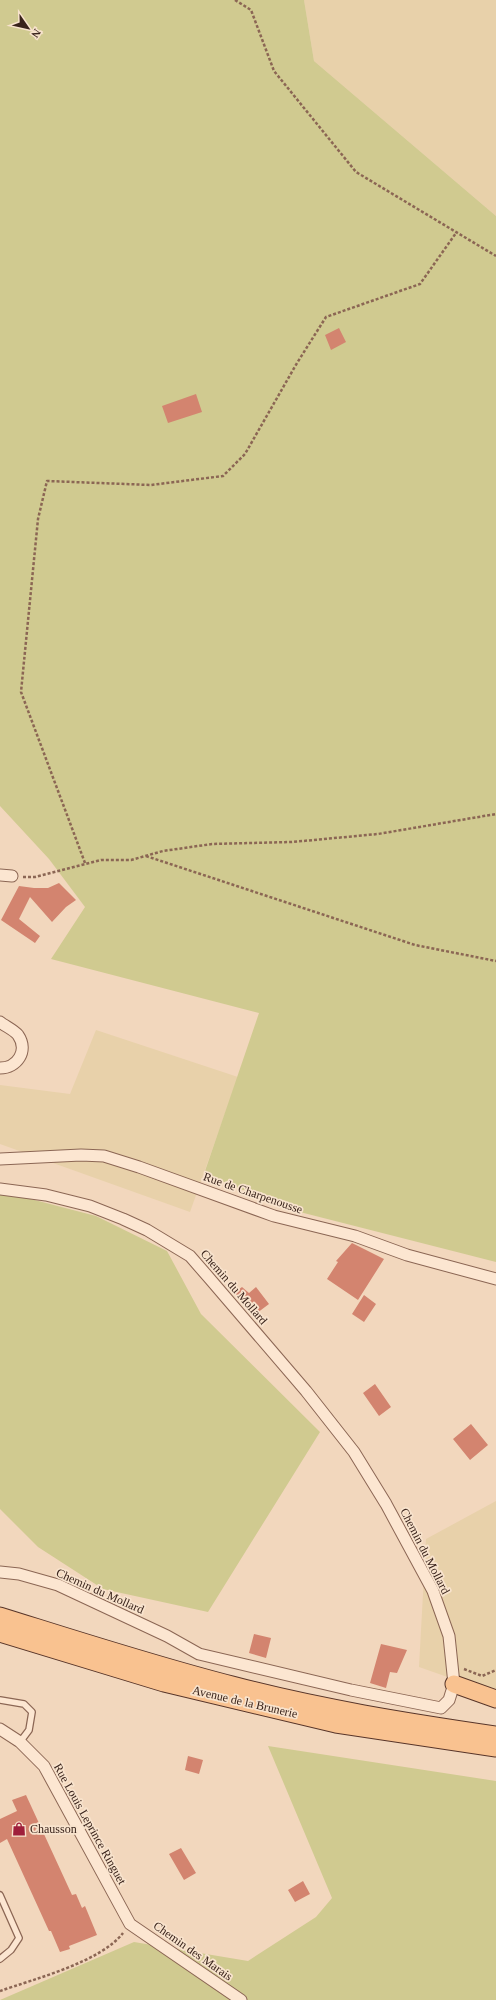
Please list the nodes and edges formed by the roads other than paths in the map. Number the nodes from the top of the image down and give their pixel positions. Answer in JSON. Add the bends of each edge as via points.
{"nodes":[{"id":1,"x":0,"y":875,"type":"edge"},
{"id":2,"x":12,"y":876,"type":"road end"},
{"id":3,"x":0,"y":1022,"type":"edge"},
{"id":4,"x":0,"y":1068,"type":"edge"},
{"id":5,"x":0,"y":1160,"type":"edge"},
{"id":6,"x":0,"y":1189,"type":"edge"},
{"id":7,"x":496,"y":1279,"type":"edge"},
{"id":8,"x":0,"y":1572,"type":"edge"},
{"id":9,"x":0,"y":1616,"type":"edge"},
{"id":10,"x":0,"y":1633,"type":"edge"},
{"id":11,"x":454,"y":1684,"type":"junction"},
{"id":12,"x":0,"y":1700,"type":"edge"},
{"id":13,"x":496,"y":1700,"type":"edge"},
{"id":14,"x":0,"y":1729,"type":"edge"},
{"id":15,"x":496,"y":1736,"type":"edge"},
{"id":16,"x":20,"y":1742,"type":"junction"},
{"id":17,"x":496,"y":1748,"type":"edge"},
{"id":18,"x":0,"y":1895,"type":"edge"},
{"id":19,"x":130,"y":1924,"type":"joint"},
{"id":20,"x":0,"y":1959,"type":"edge"},
{"id":21,"x":242,"y":2000,"type":"edge"}],
"edges":[{"from":1,"to":2,"type":"street"},
{"from":3,"to":4,"type":"street","via":[[18,1035],[22,1052],[20,1059],[13,1065]]},
{"from":5,"to":7,"type":"street","name":"Rue de Charpenousse","via":[[81,1154],[104,1156],[274,1216],[355,1236],[407,1255]]},
{"from":6,"to":11,"type":"street","name":"Chemin du Mollard","via":[[46,1195],[90,1206],[147,1230],[190,1256],[306,1391],[354,1452],[386,1504],[433,1592],[449,1636]]},
{"from":8,"to":11,"type":"street","name":"Chemin du Mollard","via":[[19,1574],[58,1585],[167,1636],[198,1654],[441,1708],[449,1700]]},
{"from":9,"to":15,"type":"main road","via":[[165,1667],[240,1687],[368,1715]]},
{"from":10,"to":17,"type":"main road","name":"Avenue de la Brunerie","via":[[164,1683],[336,1724]]},
{"from":11,"to":13,"type":"main road"},
{"from":12,"to":16,"type":"lane","via":[[24,1704],[32,1712],[29,1730]]},
{"from":14,"to":16,"type":"street","name":"Rue Louis Leprince Ringuet"},
{"from":16,"to":19,"type":"street","name":"Rue Louis Leprince Ringuet","via":[[44,1766]]},
{"from":18,"to":20,"type":"lane","via":[[19,1938],[11,1950]]},
{"from":19,"to":21,"type":"street","name":"Chemin des Marais"}]}
